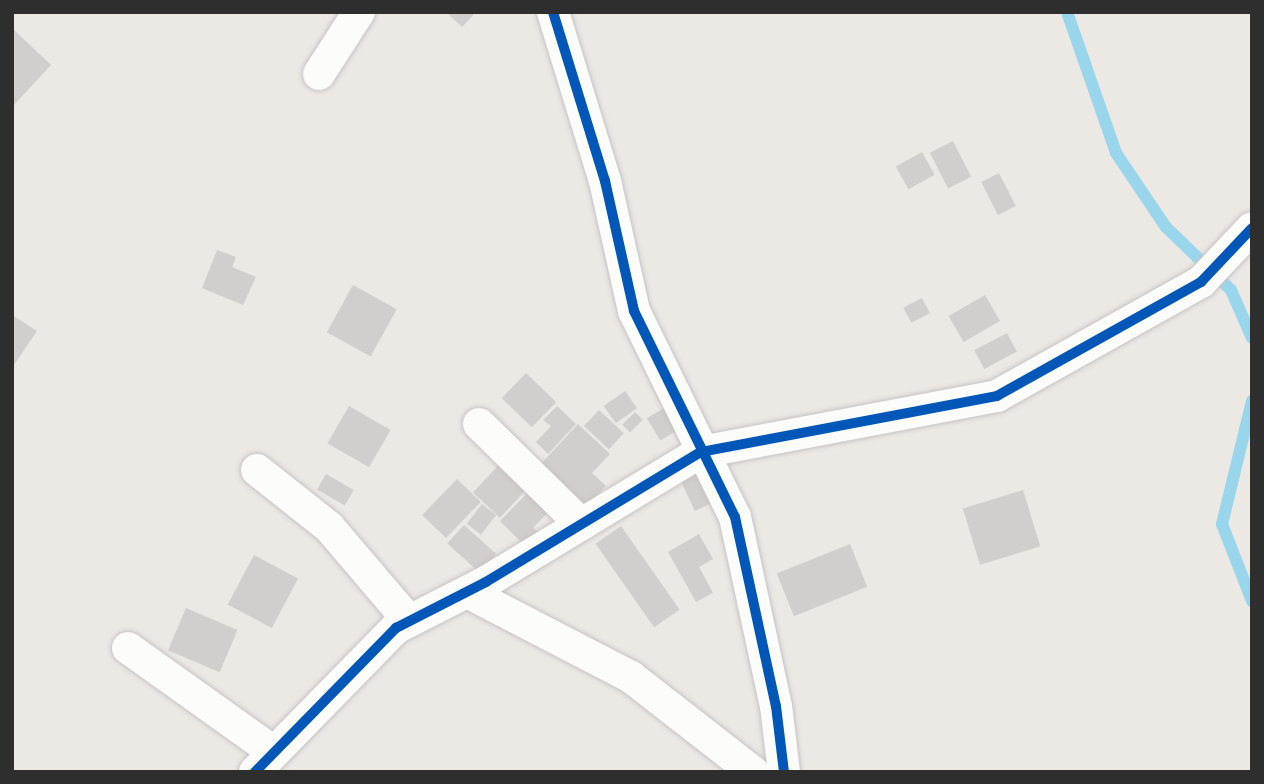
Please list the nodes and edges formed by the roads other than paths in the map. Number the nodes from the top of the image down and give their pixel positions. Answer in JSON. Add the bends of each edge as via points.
{"nodes":[{"id":1,"x":359,"y":12,"type":"edge"},
{"id":2,"x":553,"y":12,"type":"edge"},
{"id":3,"x":319,"y":75,"type":"dead end"},
{"id":4,"x":1252,"y":228,"type":"edge"},
{"id":5,"x":479,"y":424,"type":"dead end"},
{"id":6,"x":701,"y":452,"type":"junction"},
{"id":7,"x":257,"y":470,"type":"dead end"},
{"id":8,"x":582,"y":524,"type":"junction"},
{"id":9,"x":467,"y":592,"type":"junction"},
{"id":10,"x":409,"y":621,"type":"junction"},
{"id":11,"x":128,"y":648,"type":"dead end"},
{"id":12,"x":265,"y":762,"type":"edge"},
{"id":13,"x":753,"y":772,"type":"edge"},
{"id":14,"x":784,"y":772,"type":"edge"}],
"edges":[{"from":1,"to":3,"type":"street"},
{"from":2,"to":6,"type":"street","via":[[605,181],[634,311],[692,424]]},
{"from":4,"to":6,"type":"street","via":[[1201,282],[997,396]]},
{"from":5,"to":8,"type":"street"},
{"from":6,"to":8,"type":"street"},
{"from":6,"to":14,"type":"street","via":[[734,517],[776,706]]},
{"from":7,"to":10,"type":"street","via":[[329,527]]},
{"from":8,"to":9,"type":"street"},
{"from":9,"to":10,"type":"street"},
{"from":9,"to":13,"type":"street","via":[[631,677]]},
{"from":10,"to":12,"type":"street","via":[[396,628]]},
{"from":11,"to":12,"type":"street"}]}
